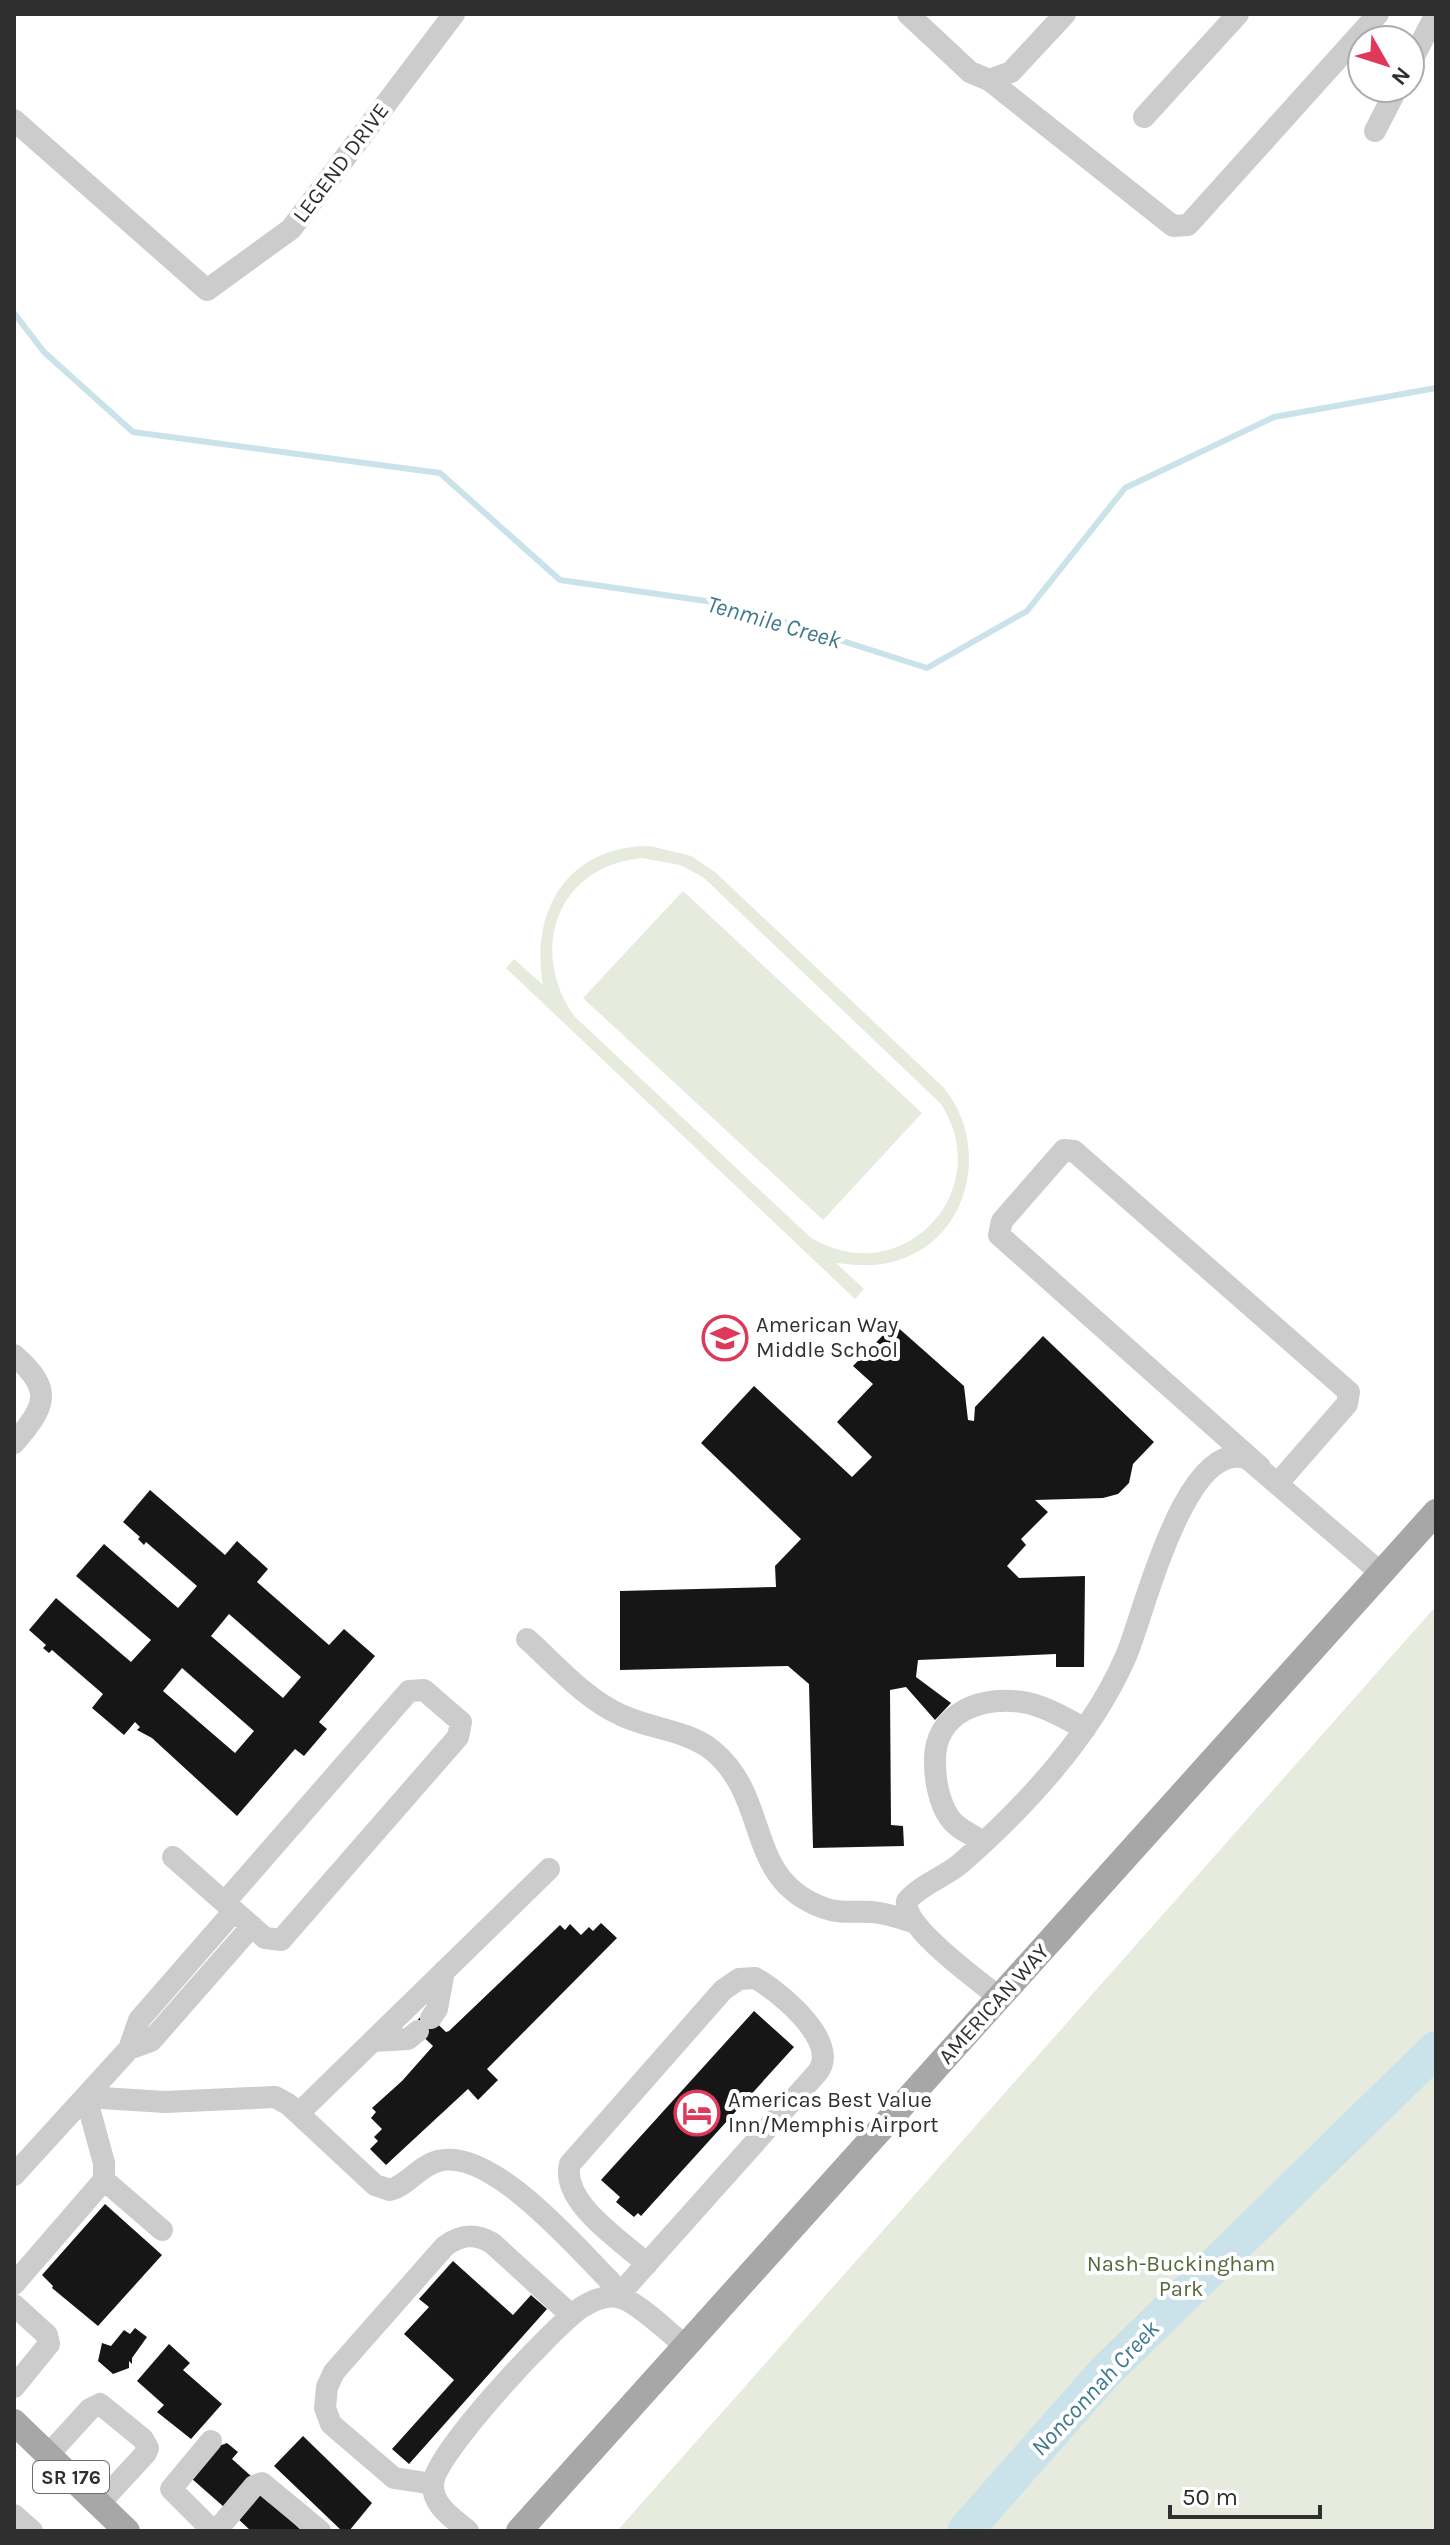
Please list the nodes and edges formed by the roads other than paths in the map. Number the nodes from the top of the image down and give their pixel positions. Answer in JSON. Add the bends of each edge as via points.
{"nodes":[{"id":1,"x":454,"y":14,"type":"edge"},
{"id":2,"x":908,"y":14,"type":"edge"},
{"id":3,"x":1065,"y":14,"type":"edge"},
{"id":4,"x":1238,"y":14,"type":"edge"},
{"id":5,"x":1378,"y":14,"type":"edge"},
{"id":6,"x":1436,"y":14,"type":"edge"},
{"id":7,"x":1426,"y":33,"type":"edge"},
{"id":8,"x":989,"y":80,"type":"junction"},
{"id":9,"x":1389,"y":104,"type":"edge"},
{"id":10,"x":1144,"y":117,"type":"dead end"},
{"id":11,"x":14,"y":120,"type":"edge"},
{"id":12,"x":1375,"y":131,"type":"dead end"},
{"id":13,"x":14,"y":1355,"type":"edge"},
{"id":14,"x":14,"y":1443,"type":"edge"},
{"id":15,"x":1260,"y":1467,"type":"junction"},
{"id":16,"x":1278,"y":1483,"type":"junction"},
{"id":17,"x":1436,"y":1512,"type":"edge"},
{"id":18,"x":1381,"y":1573,"type":"junction"},
{"id":19,"x":527,"y":1639,"type":"dead end"},
{"id":20,"x":1085,"y":1729,"type":"junction"},
{"id":21,"x":983,"y":1843,"type":"junction"},
{"id":22,"x":173,"y":1857,"type":"dead end"},
{"id":23,"x":549,"y":1869,"type":"dead end"},
{"id":24,"x":230,"y":1906,"type":"junction"},
{"id":25,"x":913,"y":1922,"type":"junction"},
{"id":26,"x":252,"y":1926,"type":"junction"},
{"id":27,"x":444,"y":1971,"type":"junction"},
{"id":28,"x":177,"y":1976,"type":"junction"},
{"id":29,"x":195,"y":1991,"type":"junction"},
{"id":30,"x":1000,"y":1998,"type":"junction"},
{"id":31,"x":373,"y":2041,"type":"junction"},
{"id":32,"x":129,"y":2049,"type":"junction"},
{"id":33,"x":86,"y":2097,"type":"junction"},
{"id":34,"x":299,"y":2113,"type":"junction"},
{"id":35,"x":14,"y":2175,"type":"edge"},
{"id":36,"x":104,"y":2180,"type":"junction"},
{"id":37,"x":162,"y":2230,"type":"dead end"},
{"id":38,"x":647,"y":2264,"type":"junction"},
{"id":39,"x":14,"y":2284,"type":"edge"},
{"id":40,"x":617,"y":2297,"type":"junction"},
{"id":41,"x":14,"y":2305,"type":"edge"},
{"id":42,"x":571,"y":2315,"type":"junction"},
{"id":43,"x":686,"y":2346,"type":"junction"},
{"id":44,"x":14,"y":2387,"type":"edge"},
{"id":45,"x":14,"y":2422,"type":"edge"},
{"id":46,"x":211,"y":2441,"type":"dead end"},
{"id":47,"x":48,"y":2455,"type":"junction"},
{"id":48,"x":433,"y":2484,"type":"junction"},
{"id":49,"x":99,"y":2504,"type":"junction"},
{"id":50,"x":14,"y":2515,"type":"edge"},
{"id":51,"x":32,"y":2531,"type":"edge"},
{"id":52,"x":127,"y":2531,"type":"edge"},
{"id":53,"x":215,"y":2531,"type":"edge"},
{"id":54,"x":320,"y":2531,"type":"edge"},
{"id":55,"x":468,"y":2531,"type":"edge"},
{"id":56,"x":519,"y":2531,"type":"edge"}],
"edges":[{"from":1,"to":11,"type":"street","name":"LEGEND DRIVE","via":[[291,229],[207,290]]},
{"from":2,"to":8,"type":"street","via":[[970,72]]},
{"from":3,"to":8,"type":"street","via":[[1011,72]]},
{"from":4,"to":10,"type":"street"},
{"from":5,"to":8,"type":"street","via":[[1188,225],[1173,226]]},
{"from":6,"to":7,"type":"street"},
{"from":9,"to":12,"type":"street"},
{"from":13,"to":14,"type":"street","via":[[38,1379],[42,1394],[35,1418]]},
{"from":15,"to":16,"type":"street"},
{"from":15,"to":16,"type":"street","via":[[999,1235],[1002,1221],[1064,1150],[1074,1151],[1349,1392],[1347,1404]]},
{"from":15,"to":20,"type":"street","via":[[1242,1457],[1224,1459],[1186,1502],[1164,1541],[1126,1656]]},
{"from":16,"to":18,"type":"street"},
{"from":17,"to":18,"type":"main road","name":"AMERICAN WAY"},
{"from":18,"to":30,"type":"main road","name":"AMERICAN WAY"},
{"from":19,"to":25,"type":"street","via":[[604,1706],[701,1742],[714,1752],[744,1787],[772,1867],[799,1895],[840,1913],[881,1913]]},
{"from":20,"to":21,"type":"street"},
{"from":20,"to":21,"type":"street","via":[[1014,1701],[972,1705],[954,1716],[936,1745],[941,1801],[951,1820]]},
{"from":21,"to":25,"type":"street","via":[[960,1865],[910,1897],[906,1906]]},
{"from":22,"to":24,"type":"street"},
{"from":23,"to":27,"type":"street"},
{"from":24,"to":26,"type":"street"},
{"from":24,"to":26,"type":"street","via":[[409,1691],[424,1690],[458,1719],[458,1737],[286,1936],[271,1941]]},
{"from":24,"to":28,"type":"street"},
{"from":25,"to":30,"type":"street"},
{"from":26,"to":29,"type":"street"},
{"from":27,"to":31,"type":"street"},
{"from":27,"to":31,"type":"street","via":[[437,2009],[425,2025],[408,2039]]},
{"from":28,"to":29,"type":"street"},
{"from":28,"to":32,"type":"street","via":[[135,2024]]},
{"from":29,"to":32,"type":"street","via":[[151,2041]]},
{"from":30,"to":43,"type":"main road","name":"AMERICAN WAY"},
{"from":31,"to":34,"type":"street"},
{"from":32,"to":33,"type":"street"},
{"from":33,"to":34,"type":"street","via":[[165,2102],[275,2097]]},
{"from":33,"to":35,"type":"street"},
{"from":33,"to":36,"type":"street"},
{"from":34,"to":40,"type":"street","via":[[382,2189],[398,2188],[438,2161],[459,2159],[484,2167],[507,2182],[606,2277]]},
{"from":36,"to":37,"type":"street"},
{"from":36,"to":39,"type":"street"},
{"from":38,"to":38,"type":"street","via":[[821,2068],[824,2050],[815,2031],[761,1982],[748,1977],[723,1990],[573,2159],[568,2174],[580,2203]]},
{"from":38,"to":40,"type":"street"},
{"from":40,"to":42,"type":"street","via":[[592,2302]]},
{"from":40,"to":43,"type":"street","via":[[631,2302]]},
{"from":41,"to":44,"type":"street","via":[[49,2341],[45,2353]]},
{"from":42,"to":48,"type":"street","via":[[451,2446]]},
{"from":42,"to":48,"type":"street","via":[[492,2243],[475,2236],[458,2238],[445,2246],[334,2372],[325,2408],[331,2424],[394,2478]]},
{"from":43,"to":56,"type":"main road","name":"AMERICAN WAY"},
{"from":45,"to":47,"type":"main road","number":"SR 176"},
{"from":46,"to":53,"type":"street","via":[[171,2489]]},
{"from":47,"to":49,"type":"main road","number":"SR 176"},
{"from":47,"to":49,"type":"street","via":[[100,2404],[143,2439],[146,2453]]},
{"from":48,"to":55,"type":"street","via":[[439,2505]]},
{"from":49,"to":52,"type":"main road","number":"SR 176"},
{"from":50,"to":51,"type":"street"},
{"from":53,"to":54,"type":"street","via":[[260,2483]]}]}
